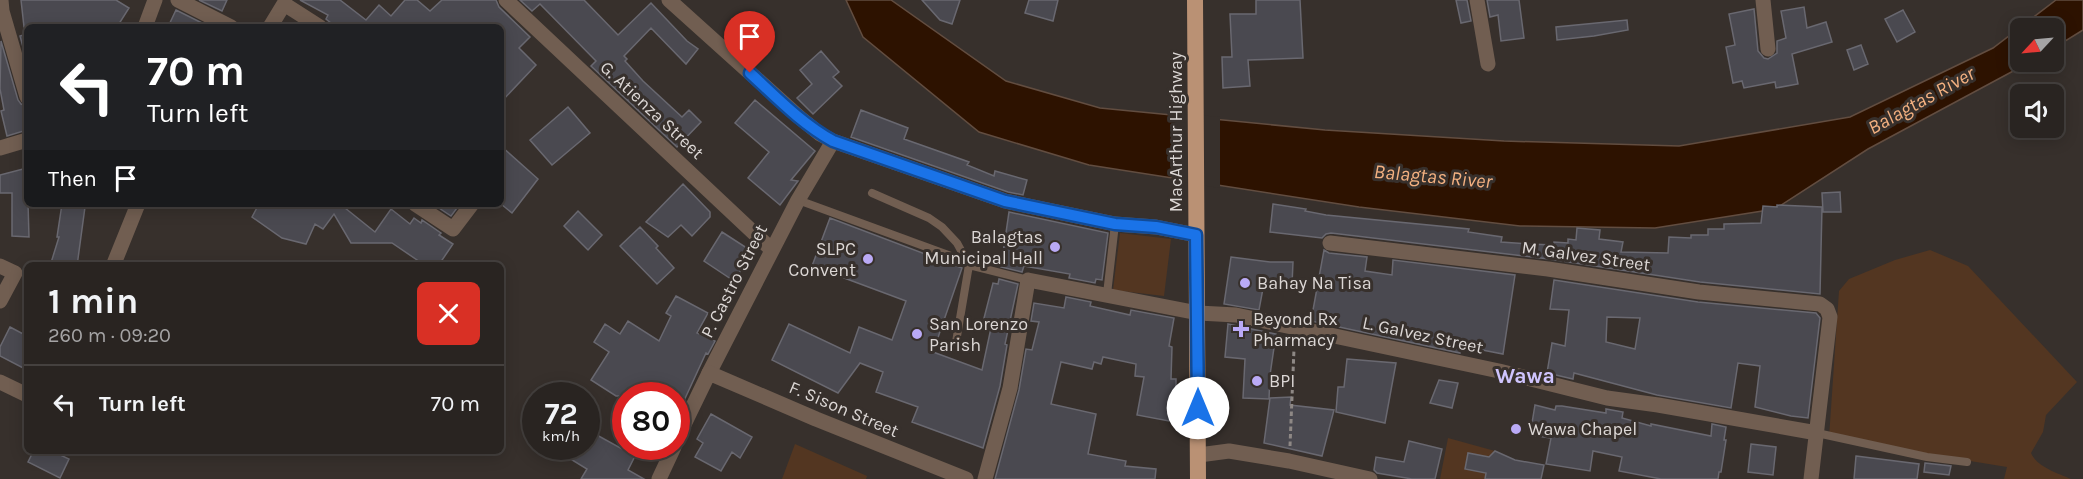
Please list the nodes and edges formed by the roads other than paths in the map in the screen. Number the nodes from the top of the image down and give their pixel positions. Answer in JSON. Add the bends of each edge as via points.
{"nodes":[{"id":1,"x":1,"y":0,"type":"edge"},
{"id":2,"x":155,"y":0,"type":"edge"},
{"id":3,"x":178,"y":0,"type":"edge"},
{"id":4,"x":506,"y":0,"type":"edge"},
{"id":5,"x":669,"y":0,"type":"edge"},
{"id":6,"x":1195,"y":0,"type":"edge"},
{"id":7,"x":1477,"y":0,"type":"edge"},
{"id":8,"x":1763,"y":0,"type":"edge"},
{"id":9,"x":146,"y":24,"type":"edge"},
{"id":10,"x":225,"y":24,"type":"edge"},
{"id":11,"x":272,"y":24,"type":"edge"},
{"id":12,"x":315,"y":24,"type":"edge"},
{"id":13,"x":1767,"y":49,"type":"dead end"},
{"id":14,"x":1488,"y":64,"type":"dead end"},
{"id":15,"x":24,"y":86,"type":"edge"},
{"id":16,"x":24,"y":141,"type":"edge"},
{"id":17,"x":833,"y":141,"type":"junction"},
{"id":18,"x":0,"y":148,"type":"edge"},
{"id":19,"x":872,"y":193,"type":"dead end"},
{"id":20,"x":798,"y":200,"type":"junction"},
{"id":21,"x":137,"y":207,"type":"edge"},
{"id":22,"x":420,"y":207,"type":"edge"},
{"id":23,"x":470,"y":207,"type":"edge"},
{"id":24,"x":1115,"y":224,"type":"junction"},
{"id":25,"x":1196,"y":235,"type":"junction"},
{"id":26,"x":1330,"y":243,"type":"dead end"},
{"id":27,"x":771,"y":249,"type":"junction"},
{"id":28,"x":115,"y":262,"type":"edge"},
{"id":29,"x":969,"y":265,"type":"junction"},
{"id":30,"x":0,"y":266,"type":"edge"},
{"id":31,"x":21,"y":275,"type":"edge"},
{"id":32,"x":1028,"y":280,"type":"junction"},
{"id":33,"x":1107,"y":294,"type":"junction"},
{"id":34,"x":0,"y":301,"type":"edge"},
{"id":35,"x":1198,"y":313,"type":"junction"},
{"id":36,"x":956,"y":348,"type":"dead end"},
{"id":37,"x":709,"y":373,"type":"junction"},
{"id":38,"x":0,"y":382,"type":"edge"},
{"id":39,"x":24,"y":394,"type":"edge"},
{"id":40,"x":690,"y":412,"type":"edge"},
{"id":41,"x":1817,"y":433,"type":"junction"},
{"id":42,"x":1199,"y":455,"type":"junction"},
{"id":43,"x":668,"y":460,"type":"edge"},
{"id":44,"x":1967,"y":462,"type":"dead end"},
{"id":45,"x":939,"y":474,"type":"edge"},
{"id":46,"x":658,"y":479,"type":"edge"},
{"id":47,"x":966,"y":479,"type":"edge"},
{"id":48,"x":985,"y":479,"type":"edge"},
{"id":49,"x":1198,"y":479,"type":"edge"},
{"id":50,"x":1370,"y":479,"type":"edge"},
{"id":51,"x":1811,"y":479,"type":"edge"}],
"edges":[{"from":1,"to":15,"type":"street"},
{"from":2,"to":9,"type":"street"},
{"from":3,"to":10,"type":"street"},
{"from":4,"to":27,"type":"street","name":"G. Atienza Street"},
{"from":5,"to":17,"type":"street","via":[[799,117]]},
{"from":6,"to":25,"type":"highway","name":"MacArthur Highway"},
{"from":7,"to":14,"type":"street"},
{"from":8,"to":13,"type":"street"},
{"from":11,"to":12,"type":"street","via":[[284,4]]},
{"from":16,"to":18,"type":"street"},
{"from":17,"to":20,"type":"street","name":"P. Castro Street"},
{"from":17,"to":24,"type":"street","via":[[1005,201]]},
{"from":19,"to":29,"type":"lane","via":[[929,218],[957,243]]},
{"from":20,"to":27,"type":"street","name":"P. Castro Street"},
{"from":20,"to":29,"type":"lane"},
{"from":21,"to":28,"type":"street"},
{"from":22,"to":23,"type":"street","via":[[453,229]]},
{"from":24,"to":25,"type":"street"},
{"from":24,"to":33,"type":"lane"},
{"from":25,"to":35,"type":"highway","name":"MacArthur Highway"},
{"from":26,"to":41,"type":"street","name":"M. Galvez Street","via":[[1699,292],[1820,304],[1830,317]]},
{"from":27,"to":37,"type":"street","name":"P. Castro Street"},
{"from":29,"to":32,"type":"lane"},
{"from":29,"to":36,"type":"lane"},
{"from":30,"to":31,"type":"street"},
{"from":31,"to":34,"type":"street"},
{"from":32,"to":33,"type":"street","name":"L. Galvez Street"},
{"from":32,"to":48,"type":"street","via":[[1010,388]]},
{"from":33,"to":35,"type":"street","name":"L. Galvez Street"},
{"from":35,"to":41,"type":"street","name":"L. Galvez Street","via":[[1236,315],[1607,398]]},
{"from":35,"to":42,"type":"highway","name":"MacArthur Highway"},
{"from":37,"to":40,"type":"street","name":"P. Castro Street"},
{"from":37,"to":45,"type":"street","name":"F. Sison Street"},
{"from":38,"to":39,"type":"street"},
{"from":41,"to":44,"type":"lane"},
{"from":41,"to":51,"type":"street"},
{"from":42,"to":49,"type":"highway","name":"MacArthur Highway"},
{"from":42,"to":50,"type":"street","via":[[1229,451]]},
{"from":43,"to":46,"type":"street"},
{"from":45,"to":47,"type":"street","name":"F. Sison Street"}]}
